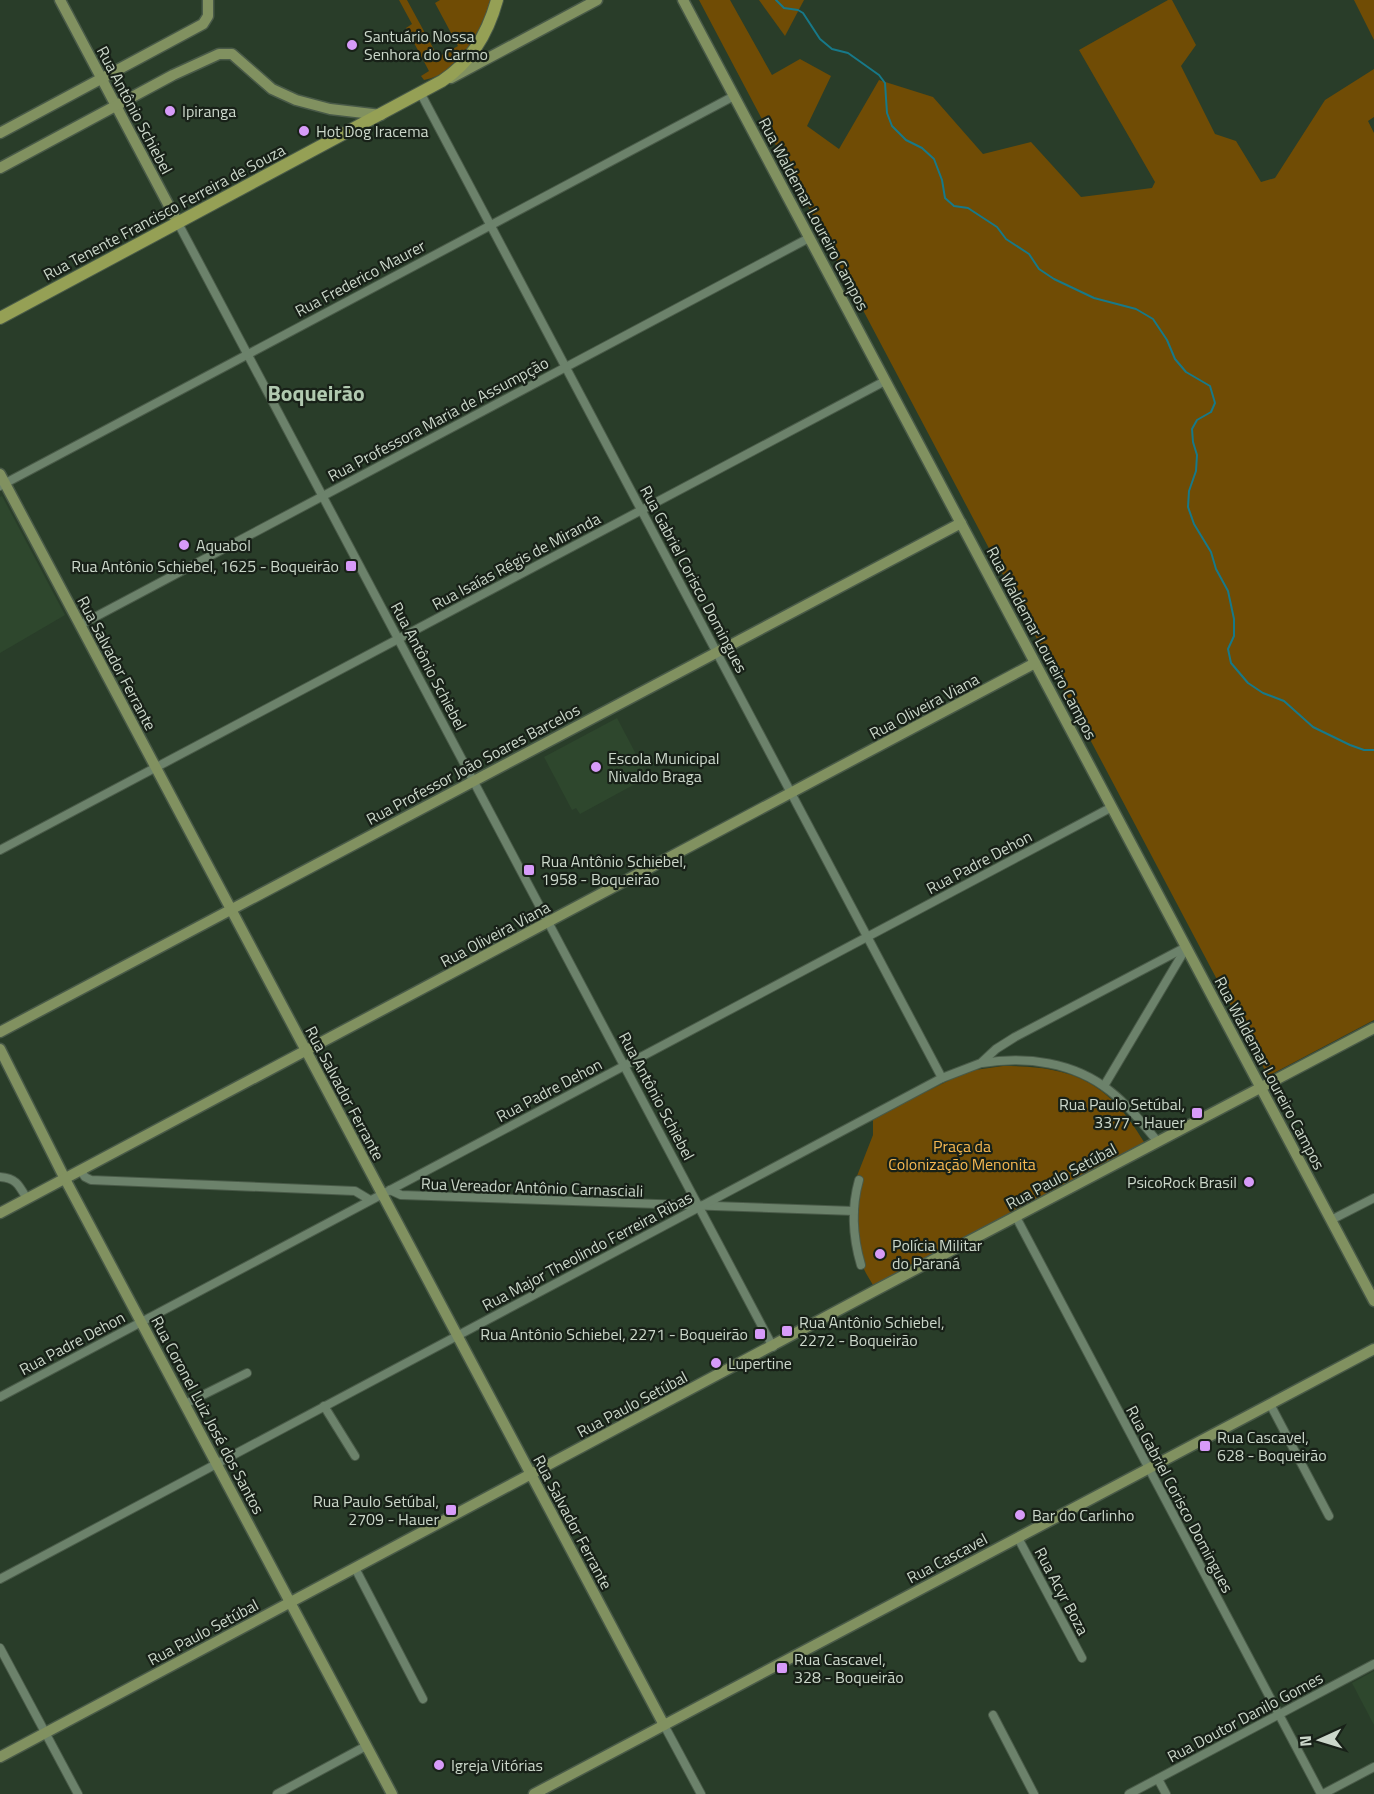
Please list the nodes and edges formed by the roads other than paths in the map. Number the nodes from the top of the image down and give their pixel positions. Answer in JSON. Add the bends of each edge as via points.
{"nodes":[{"id":1,"x":60,"y":0,"type":"edge"},
{"id":2,"x":208,"y":0,"type":"edge"},
{"id":3,"x":497,"y":0,"type":"edge"},
{"id":4,"x":597,"y":0,"type":"edge"},
{"id":5,"x":683,"y":0,"type":"edge"},
{"id":6,"x":101,"y":79,"type":"junction"},
{"id":7,"x":421,"y":94,"type":"junction"},
{"id":8,"x":734,"y":96,"type":"junction"},
{"id":9,"x":116,"y":106,"type":"junction"},
{"id":10,"x":381,"y":115,"type":"junction"},
{"id":11,"x":0,"y":133,"type":"edge"},
{"id":12,"x":0,"y":168,"type":"edge"},
{"id":13,"x":178,"y":223,"type":"junction"},
{"id":14,"x":490,"y":225,"type":"junction"},
{"id":15,"x":809,"y":238,"type":"junction"},
{"id":16,"x":0,"y":318,"type":"edge"},
{"id":17,"x":247,"y":354,"type":"junction"},
{"id":18,"x":566,"y":367,"type":"junction"},
{"id":19,"x":885,"y":381,"type":"junction"},
{"id":20,"x":1,"y":481,"type":"edge"},
{"id":21,"x":322,"y":496,"type":"junction"},
{"id":22,"x":642,"y":510,"type":"junction"},
{"id":23,"x":961,"y":523,"type":"junction"},
{"id":24,"x":80,"y":625,"type":"junction"},
{"id":25,"x":398,"y":639,"type":"junction"},
{"id":26,"x":717,"y":652,"type":"junction"},
{"id":27,"x":1035,"y":663,"type":"junction"},
{"id":28,"x":155,"y":768,"type":"junction"},
{"id":29,"x":473,"y":781,"type":"junction"},
{"id":30,"x":792,"y":793,"type":"junction"},
{"id":31,"x":1112,"y":807,"type":"junction"},
{"id":32,"x":0,"y":850,"type":"edge"},
{"id":33,"x":230,"y":910,"type":"junction"},
{"id":34,"x":548,"y":922,"type":"junction"},
{"id":35,"x":867,"y":936,"type":"junction"},
{"id":36,"x":1186,"y":947,"type":"junction"},
{"id":37,"x":1374,"y":1028,"type":"edge"},
{"id":38,"x":0,"y":1032,"type":"edge"},
{"id":39,"x":0,"y":1049,"type":"edge"},
{"id":40,"x":306,"y":1051,"type":"junction"},
{"id":41,"x":981,"y":1063,"type":"junction"},
{"id":42,"x":624,"y":1065,"type":"junction"},
{"id":43,"x":942,"y":1078,"type":"junction"},
{"id":44,"x":1104,"y":1086,"type":"junction"},
{"id":45,"x":1261,"y":1088,"type":"junction"},
{"id":46,"x":1158,"y":1142,"type":"junction"},
{"id":47,"x":81,"y":1171,"type":"junction"},
{"id":48,"x":0,"y":1177,"type":"edge"},
{"id":49,"x":65,"y":1179,"type":"junction"},
{"id":50,"x":859,"y":1180,"type":"dead end"},
{"id":51,"x":386,"y":1192,"type":"junction"},
{"id":52,"x":1374,"y":1197,"type":"edge"},
{"id":53,"x":27,"y":1199,"type":"junction"},
{"id":54,"x":370,"y":1200,"type":"junction"},
{"id":55,"x":699,"y":1207,"type":"junction"},
{"id":56,"x":854,"y":1211,"type":"junction"},
{"id":57,"x":0,"y":1214,"type":"edge"},
{"id":58,"x":1016,"y":1217,"type":"junction"},
{"id":59,"x":1331,"y":1220,"type":"junction"},
{"id":60,"x":861,"y":1265,"type":"dead end"},
{"id":61,"x":1374,"y":1301,"type":"edge"},
{"id":62,"x":141,"y":1322,"type":"junction"},
{"id":63,"x":457,"y":1336,"type":"junction"},
{"id":64,"x":773,"y":1347,"type":"junction"},
{"id":65,"x":1374,"y":1349,"type":"edge"},
{"id":66,"x":247,"y":1373,"type":"dead end"},
{"id":67,"x":0,"y":1396,"type":"edge"},
{"id":68,"x":184,"y":1404,"type":"junction"},
{"id":69,"x":1270,"y":1404,"type":"junction"},
{"id":70,"x":324,"y":1406,"type":"junction"},
{"id":71,"x":355,"y":1456,"type":"dead end"},
{"id":72,"x":216,"y":1464,"type":"junction"},
{"id":73,"x":1149,"y":1468,"type":"junction"},
{"id":74,"x":531,"y":1474,"type":"junction"},
{"id":75,"x":1329,"y":1516,"type":"dead end"},
{"id":76,"x":1017,"y":1538,"type":"junction"},
{"id":77,"x":355,"y":1568,"type":"junction"},
{"id":78,"x":0,"y":1579,"type":"edge"},
{"id":79,"x":290,"y":1603,"type":"junction"},
{"id":80,"x":0,"y":1648,"type":"edge"},
{"id":81,"x":1082,"y":1658,"type":"dead end"},
{"id":82,"x":1374,"y":1664,"type":"edge"},
{"id":83,"x":423,"y":1699,"type":"dead end"},
{"id":84,"x":1279,"y":1714,"type":"junction"},
{"id":85,"x":993,"y":1715,"type":"dead end"},
{"id":86,"x":664,"y":1725,"type":"junction"},
{"id":87,"x":45,"y":1733,"type":"junction"},
{"id":88,"x":366,"y":1746,"type":"junction"},
{"id":89,"x":0,"y":1757,"type":"edge"},
{"id":90,"x":1374,"y":1767,"type":"edge"},
{"id":91,"x":1158,"y":1779,"type":"junction"},
{"id":92,"x":78,"y":1794,"type":"edge"},
{"id":93,"x":277,"y":1794,"type":"edge"},
{"id":94,"x":392,"y":1794,"type":"edge"},
{"id":95,"x":534,"y":1794,"type":"edge"},
{"id":96,"x":701,"y":1794,"type":"edge"},
{"id":97,"x":1034,"y":1794,"type":"edge"},
{"id":98,"x":1129,"y":1794,"type":"edge"},
{"id":99,"x":1166,"y":1794,"type":"edge"},
{"id":100,"x":1322,"y":1794,"type":"edge"}],
"edges":[{"from":1,"to":6,"type":"main road","name":"Rua Antônio Schiebel"},
{"from":2,"to":6,"type":"main road","via":[[208,16],[203,24]]},
{"from":3,"to":7,"type":"main road","via":[[485,33],[465,62]]},
{"from":4,"to":7,"type":"main road","name":"Rua Tenente Francisco Ferreira de Souza"},
{"from":5,"to":8,"type":"main road","name":"Rua Waldemar Loureiro Campos"},
{"from":6,"to":9,"type":"main road","name":"Rua Antônio Schiebel"},
{"from":6,"to":11,"type":"main road"},
{"from":7,"to":10,"type":"main road","name":"Rua Tenente Francisco Ferreira de Souza"},
{"from":7,"to":14,"type":"street","name":"Rua Gabriel Corisco Domingues"},
{"from":8,"to":14,"type":"street","name":"Rua Frederico Maurer"},
{"from":8,"to":15,"type":"main road","name":"Rua Waldemar Loureiro Campos"},
{"from":9,"to":10,"type":"main road","via":[[219,54],[232,54],[267,85],[296,100]]},
{"from":9,"to":12,"type":"main road"},
{"from":9,"to":13,"type":"main road","name":"Rua Antônio Schiebel"},
{"from":10,"to":13,"type":"main road","name":"Rua Tenente Francisco Ferreira de Souza"},
{"from":13,"to":16,"type":"main road","name":"Rua Tenente Francisco Ferreira de Souza"},
{"from":13,"to":17,"type":"street","name":"Rua Antônio Schiebel"},
{"from":14,"to":17,"type":"street","name":"Rua Frederico Maurer"},
{"from":14,"to":18,"type":"street","name":"Rua Gabriel Corisco Domingues"},
{"from":15,"to":18,"type":"street","name":"Rua Professora Maria de Assumpção"},
{"from":15,"to":19,"type":"main road","name":"Rua Waldemar Loureiro Campos"},
{"from":17,"to":20,"type":"street","name":"Rua Frederico Maurer"},
{"from":17,"to":21,"type":"street","name":"Rua Antônio Schiebel"},
{"from":18,"to":21,"type":"street","name":"Rua Professora Maria de Assumpção"},
{"from":18,"to":22,"type":"street","name":"Rua Gabriel Corisco Domingues"},
{"from":19,"to":22,"type":"street","name":"Rua Isaías Régis de Miranda"},
{"from":19,"to":23,"type":"main road","name":"Rua Waldemar Loureiro Campos"},
{"from":20,"to":24,"type":"main road","name":"Rua Salvador Ferrante"},
{"from":21,"to":24,"type":"street","name":"Rua Professora Maria de Assumpção"},
{"from":21,"to":25,"type":"street","name":"Rua Antônio Schiebel"},
{"from":22,"to":25,"type":"street","name":"Rua Isaías Régis de Miranda"},
{"from":22,"to":26,"type":"street","name":"Rua Gabriel Corisco Domingues"},
{"from":23,"to":26,"type":"main road","name":"Rua Professor João Soares Barcelos"},
{"from":23,"to":27,"type":"main road","name":"Rua Waldemar Loureiro Campos"},
{"from":24,"to":28,"type":"main road","name":"Rua Salvador Ferrante"},
{"from":25,"to":28,"type":"street","name":"Rua Isaías Régis de Miranda"},
{"from":25,"to":29,"type":"street","name":"Rua Antônio Schiebel"},
{"from":26,"to":29,"type":"main road","name":"Rua Professor João Soares Barcelos"},
{"from":26,"to":30,"type":"street","name":"Rua Gabriel Corisco Domingues"},
{"from":27,"to":30,"type":"main road","name":"Rua Oliveira Viana"},
{"from":27,"to":31,"type":"main road","name":"Rua Waldemar Loureiro Campos"},
{"from":28,"to":32,"type":"street","name":"Rua Isaías Régis de Miranda"},
{"from":28,"to":33,"type":"main road","name":"Rua Salvador Ferrante"},
{"from":29,"to":33,"type":"main road","name":"Rua Professor João Soares Barcelos"},
{"from":29,"to":34,"type":"street","name":"Rua Antônio Schiebel"},
{"from":30,"to":34,"type":"main road","name":"Rua Oliveira Viana"},
{"from":30,"to":35,"type":"street","name":"Rua Gabriel Corisco Domingues"},
{"from":31,"to":35,"type":"street","name":"Rua Padre Dehon"},
{"from":31,"to":36,"type":"main road","name":"Rua Waldemar Loureiro Campos"},
{"from":33,"to":38,"type":"main road","name":"Rua Professor João Soares Barcelos"},
{"from":33,"to":40,"type":"main road","name":"Rua Salvador Ferrante"},
{"from":34,"to":40,"type":"main road","name":"Rua Oliveira Viana"},
{"from":34,"to":42,"type":"street","name":"Rua Antônio Schiebel"},
{"from":35,"to":42,"type":"street","name":"Rua Padre Dehon"},
{"from":35,"to":43,"type":"street","name":"Rua Gabriel Corisco Domingues"},
{"from":36,"to":41,"type":"street","name":"Rua Major Theolindo Ferreira Ribas","via":[[1015,1037]]},
{"from":36,"to":44,"type":"street"},
{"from":36,"to":45,"type":"main road","name":"Rua Waldemar Loureiro Campos"},
{"from":37,"to":45,"type":"main road","name":"Rua Paulo Setúbal"},
{"from":39,"to":49,"type":"main road","name":"Rua Coronel Luiz José dos Santos"},
{"from":40,"to":47,"type":"main road","name":"Rua Oliveira Viana"},
{"from":40,"to":51,"type":"main road","name":"Rua Salvador Ferrante"},
{"from":41,"to":43,"type":"street","name":"Rua Major Theolindo Ferreira Ribas"},
{"from":41,"to":44,"type":"street","via":[[1044,1062],[1075,1070]]},
{"from":42,"to":51,"type":"street","name":"Rua Padre Dehon"},
{"from":42,"to":55,"type":"street","name":"Rua Antônio Schiebel"},
{"from":43,"to":55,"type":"street","name":"Rua Major Theolindo Ferreira Ribas"},
{"from":44,"to":46,"type":"street"},
{"from":45,"to":46,"type":"main road","name":"Rua Paulo Setúbal"},
{"from":45,"to":59,"type":"main road","name":"Rua Waldemar Loureiro Campos"},
{"from":46,"to":58,"type":"main road","name":"Rua Paulo Setúbal"},
{"from":47,"to":49,"type":"main road","name":"Rua Oliveira Viana"},
{"from":47,"to":54,"type":"street","via":[[91,1180],[356,1191]]},
{"from":48,"to":53,"type":"street","via":[[10,1178]]},
{"from":49,"to":53,"type":"main road","name":"Rua Oliveira Viana"},
{"from":49,"to":62,"type":"main road","name":"Rua Coronel Luiz José dos Santos"},
{"from":50,"to":56,"type":"street"},
{"from":51,"to":54,"type":"street","name":"Rua Padre Dehon"},
{"from":51,"to":55,"type":"street","name":"Rua Vereador Antônio Carnasciali"},
{"from":51,"to":63,"type":"main road","name":"Rua Salvador Ferrante"},
{"from":52,"to":59,"type":"street"},
{"from":53,"to":57,"type":"main road","name":"Rua Oliveira Viana"},
{"from":54,"to":62,"type":"street","name":"Rua Padre Dehon"},
{"from":55,"to":56,"type":"street","name":"Rua Vereador Antônio Carnasciali"},
{"from":55,"to":63,"type":"street","name":"Rua Major Theolindo Ferreira Ribas"},
{"from":55,"to":64,"type":"street","name":"Rua Antônio Schiebel"},
{"from":56,"to":60,"type":"street"},
{"from":58,"to":64,"type":"main road","name":"Rua Paulo Setúbal"},
{"from":58,"to":73,"type":"street","name":"Rua Gabriel Corisco Domingues"},
{"from":59,"to":61,"type":"main road","name":"Rua Waldemar Loureiro Campos"},
{"from":62,"to":67,"type":"street","name":"Rua Padre Dehon"},
{"from":62,"to":68,"type":"main road","name":"Rua Coronel Luiz José dos Santos"},
{"from":63,"to":70,"type":"street","name":"Rua Major Theolindo Ferreira Ribas"},
{"from":63,"to":74,"type":"main road","name":"Rua Salvador Ferrante"},
{"from":64,"to":74,"type":"main road","name":"Rua Paulo Setúbal"},
{"from":65,"to":69,"type":"main road","name":"Rua Cascavel"},
{"from":66,"to":68,"type":"street"},
{"from":68,"to":72,"type":"main road","name":"Rua Coronel Luiz José dos Santos"},
{"from":69,"to":73,"type":"main road","name":"Rua Cascavel"},
{"from":69,"to":75,"type":"street"},
{"from":70,"to":71,"type":"street"},
{"from":70,"to":72,"type":"street","name":"Rua Major Theolindo Ferreira Ribas"},
{"from":72,"to":78,"type":"street","name":"Rua Major Theolindo Ferreira Ribas"},
{"from":72,"to":79,"type":"main road","name":"Rua Coronel Luiz José dos Santos"},
{"from":73,"to":76,"type":"main road","name":"Rua Cascavel"},
{"from":73,"to":84,"type":"street","name":"Rua Gabriel Corisco Domingues"},
{"from":74,"to":77,"type":"main road","name":"Rua Paulo Setúbal"},
{"from":74,"to":86,"type":"main road","name":"Rua Salvador Ferrante"},
{"from":76,"to":81,"type":"street","name":"Rua Acyr Boza"},
{"from":76,"to":86,"type":"main road","name":"Rua Cascavel"},
{"from":77,"to":79,"type":"main road","name":"Rua Paulo Setúbal"},
{"from":77,"to":83,"type":"street"},
{"from":79,"to":87,"type":"main road","name":"Rua Paulo Setúbal"},
{"from":79,"to":88,"type":"main road","name":"Rua Coronel Luiz José dos Santos"},
{"from":80,"to":87,"type":"street"},
{"from":82,"to":84,"type":"street","name":"Rua Doutor Danilo Gomes"},
{"from":84,"to":91,"type":"street","name":"Rua Doutor Danilo Gomes"},
{"from":84,"to":100,"type":"street","name":"Rua Gabriel Corisco Domingues"},
{"from":85,"to":97,"type":"street"},
{"from":86,"to":95,"type":"main road","name":"Rua Cascavel"},
{"from":86,"to":96,"type":"street"},
{"from":87,"to":89,"type":"main road","name":"Rua Paulo Setúbal"},
{"from":87,"to":92,"type":"street"},
{"from":88,"to":93,"type":"street"},
{"from":88,"to":94,"type":"main road","name":"Rua Coronel Luiz José dos Santos"},
{"from":90,"to":100,"type":"street"},
{"from":91,"to":98,"type":"street","name":"Rua Doutor Danilo Gomes"},
{"from":91,"to":99,"type":"street"}]}
